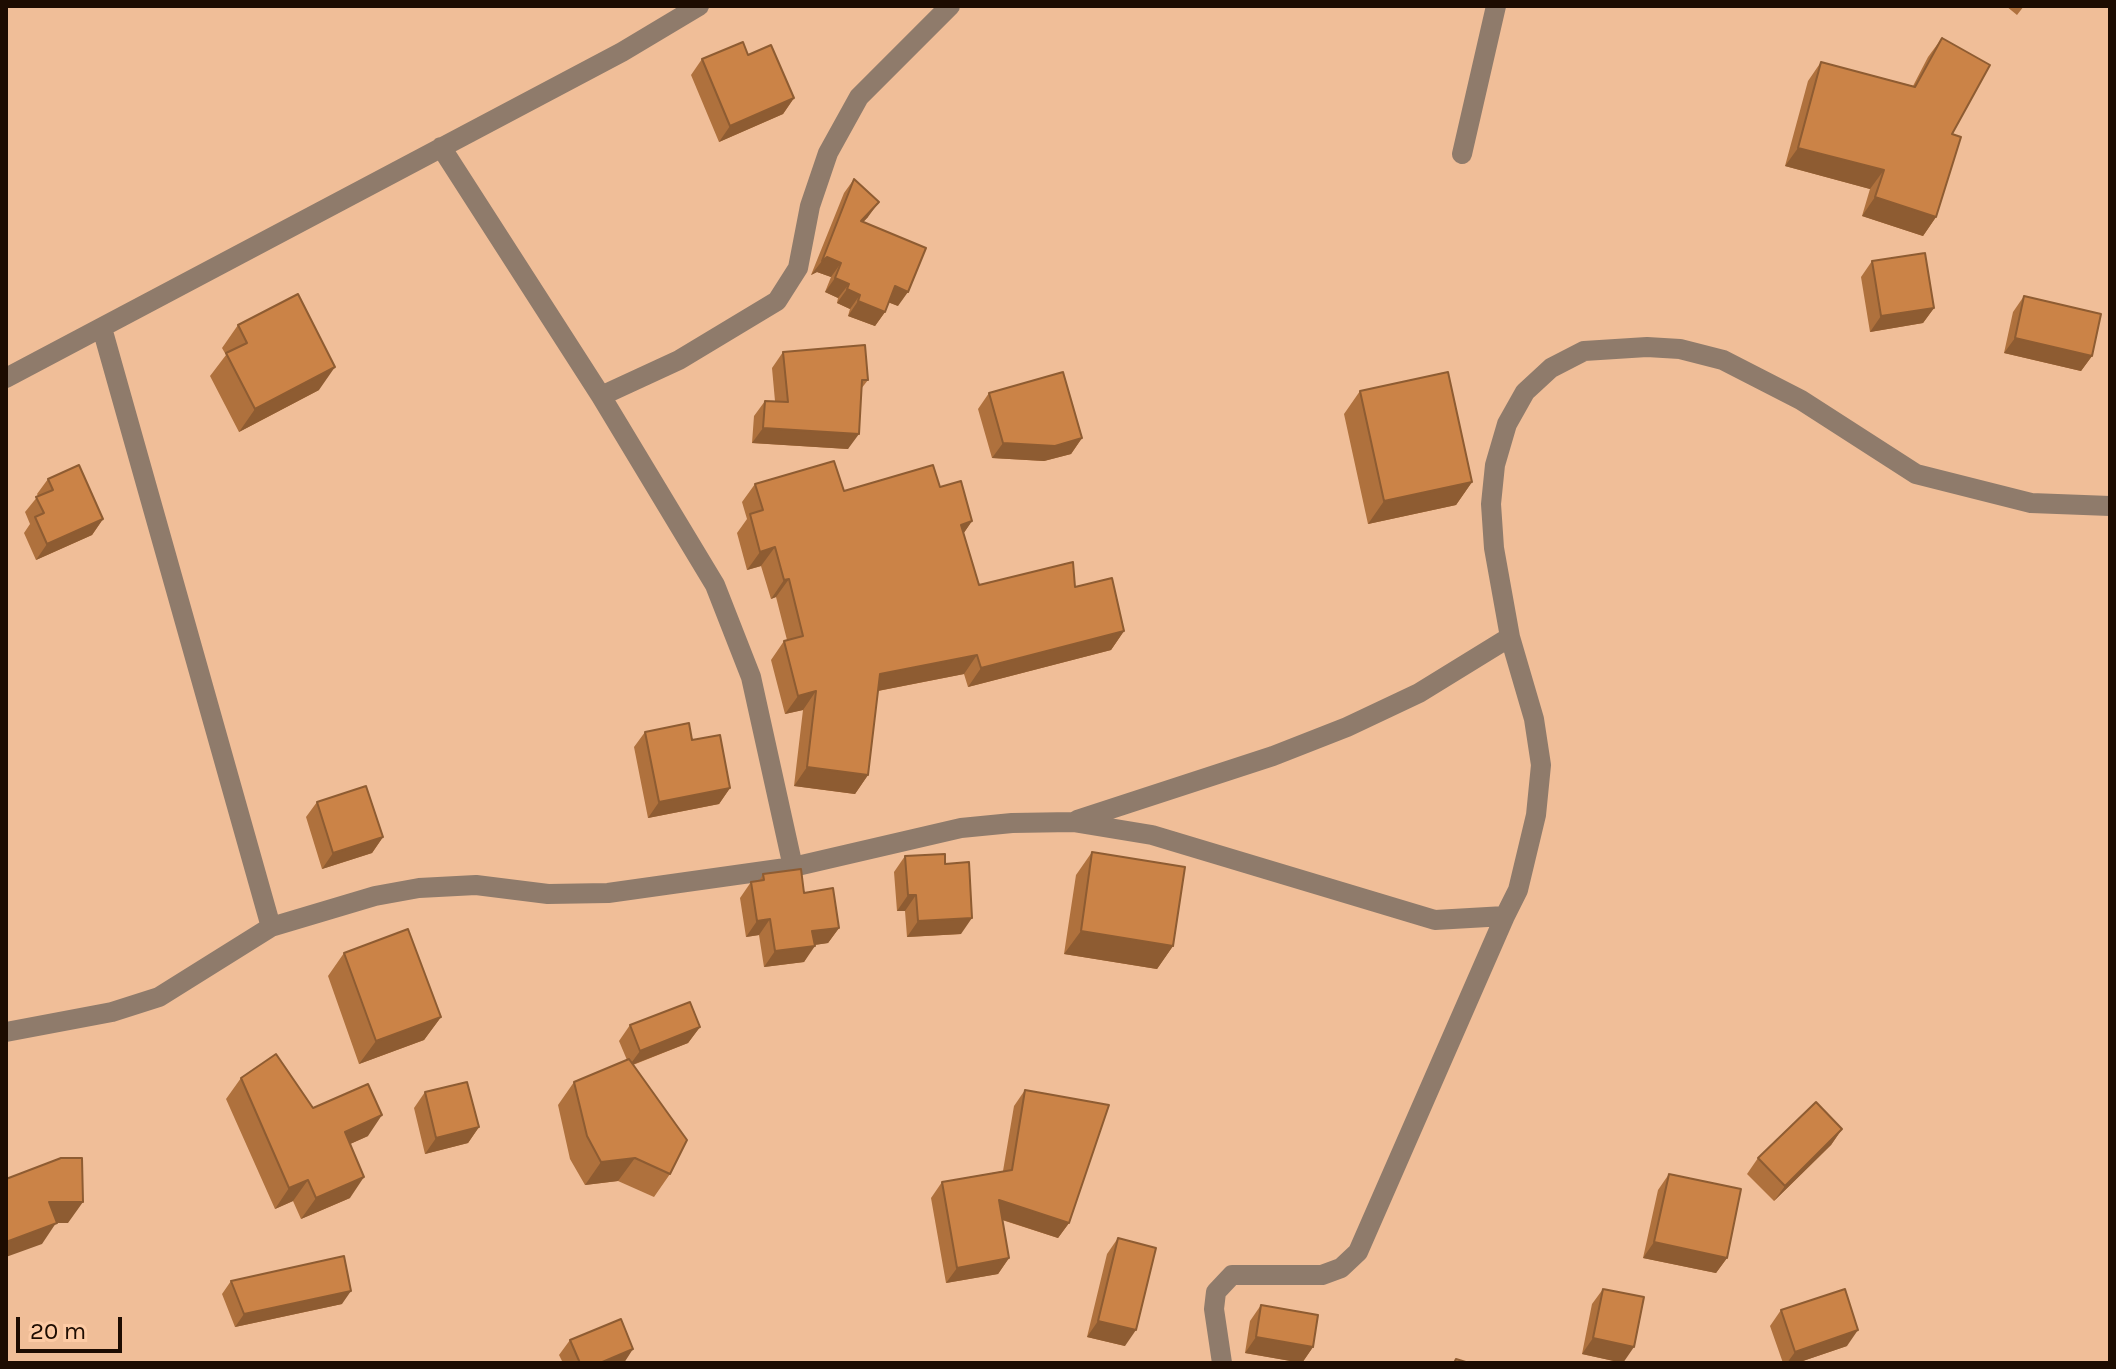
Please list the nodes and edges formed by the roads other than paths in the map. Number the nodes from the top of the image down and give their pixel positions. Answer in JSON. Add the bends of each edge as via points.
{"nodes":[{"id":1,"x":699,"y":6,"type":"edge"},
{"id":2,"x":950,"y":6,"type":"edge"},
{"id":3,"x":1496,"y":6,"type":"edge"},
{"id":4,"x":441,"y":147,"type":"junction"},
{"id":5,"x":1462,"y":154,"type":"dead end"},
{"id":6,"x":102,"y":328,"type":"junction"},
{"id":7,"x":6,"y":378,"type":"edge"},
{"id":8,"x":601,"y":396,"type":"junction"},
{"id":9,"x":2110,"y":506,"type":"edge"},
{"id":10,"x":1510,"y":637,"type":"junction"},
{"id":11,"x":1073,"y":822,"type":"junction"},
{"id":12,"x":793,"y":867,"type":"junction"},
{"id":13,"x":1505,"y":916,"type":"junction"},
{"id":14,"x":271,"y":927,"type":"junction"},
{"id":15,"x":6,"y":1032,"type":"edge"},
{"id":16,"x":1222,"y":1363,"type":"edge"}],
"edges":[{"from":1,"to":4,"type":"street"},
{"from":2,"to":8,"type":"street","via":[[859,97],[828,153],[810,206],[798,268],[777,301],[679,360]]},
{"from":3,"to":5,"type":"street"},
{"from":4,"to":6,"type":"street"},
{"from":4,"to":8,"type":"street"},
{"from":6,"to":7,"type":"street"},
{"from":6,"to":14,"type":"street"},
{"from":8,"to":12,"type":"street","via":[[715,585],[751,677]]},
{"from":9,"to":10,"type":"street","via":[[2031,503],[1916,474],[1801,400],[1723,360],[1680,349],[1584,351],[1551,368],[1525,392],[1507,424],[1495,465],[1494,548]]},
{"from":10,"to":11,"type":"street","via":[[1419,693],[1347,727]]},
{"from":10,"to":13,"type":"street","via":[[1534,719],[1541,765],[1536,815],[1518,890]]},
{"from":11,"to":12,"type":"street","via":[[961,828]]},
{"from":11,"to":13,"type":"street","via":[[1152,835],[1435,920]]},
{"from":12,"to":14,"type":"street","via":[[608,893],[548,894],[476,885],[419,888]]},
{"from":13,"to":16,"type":"street","via":[[1358,1252],[1341,1268],[1322,1275],[1232,1275],[1216,1292],[1214,1309]]},
{"from":14,"to":15,"type":"street","via":[[159,997],[112,1012]]}]}
